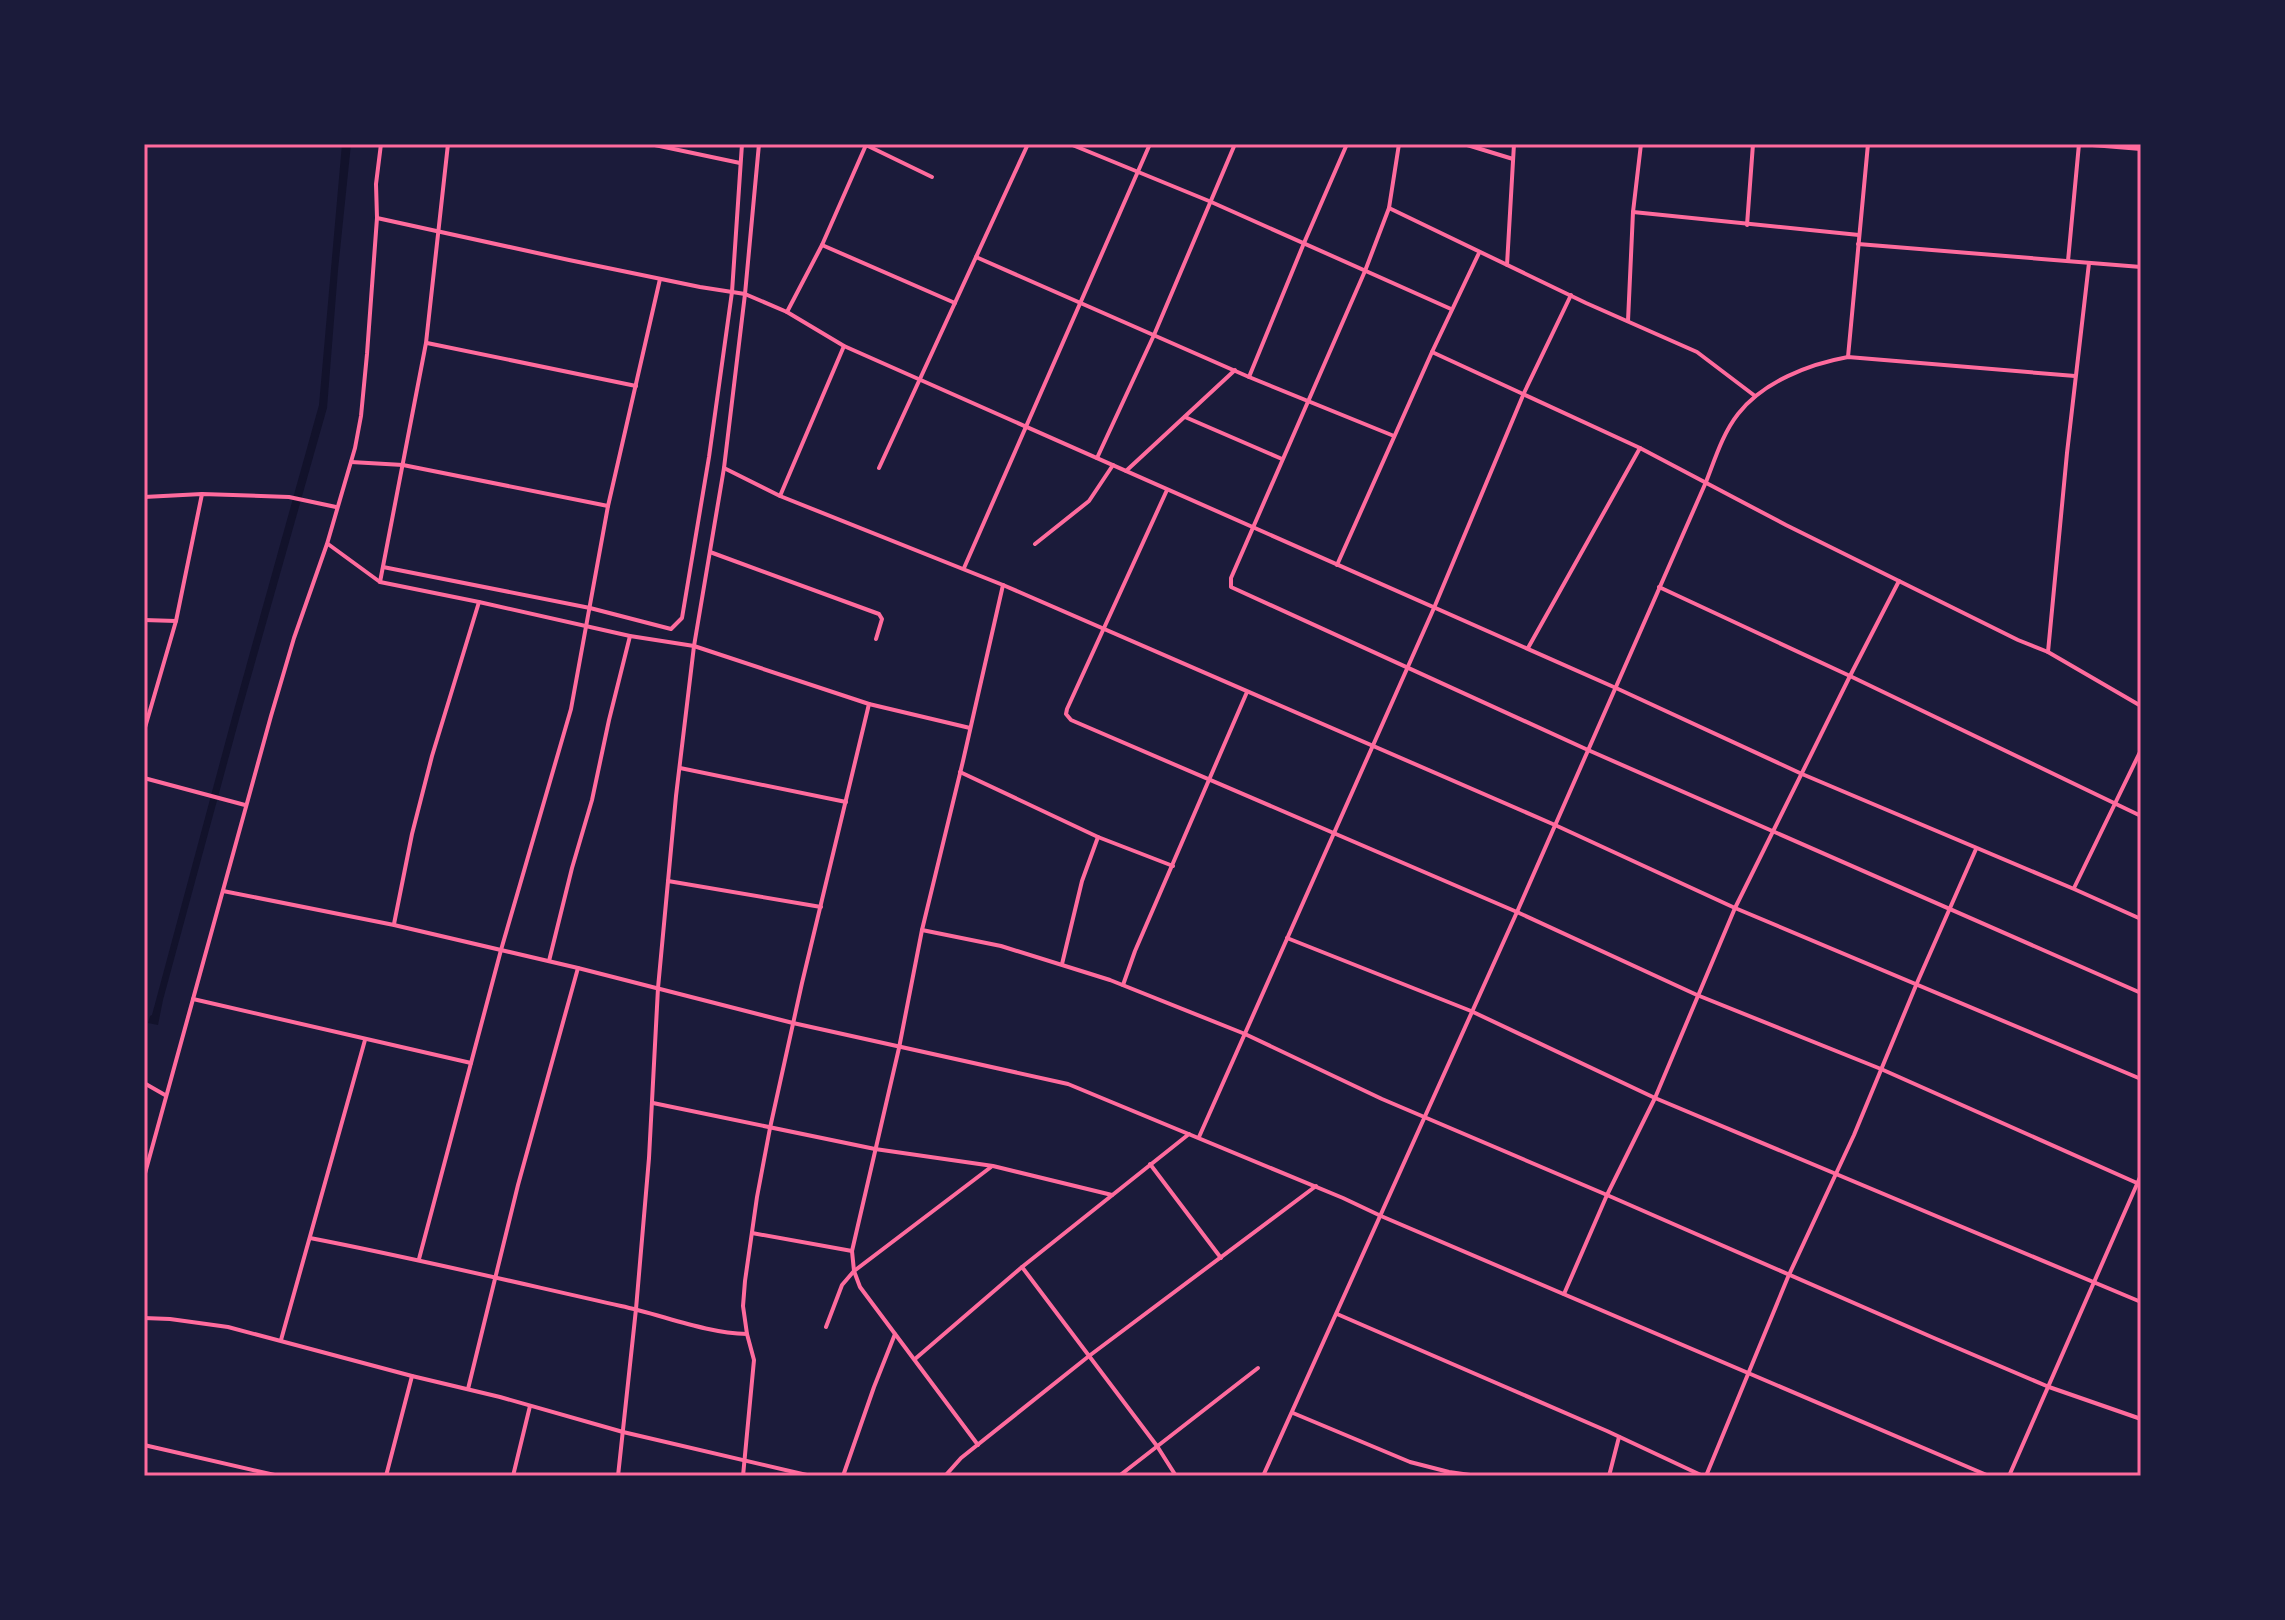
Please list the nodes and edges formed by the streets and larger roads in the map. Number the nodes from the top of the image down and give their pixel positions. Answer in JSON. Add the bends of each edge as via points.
{"nodes":[{"id":1,"x":381,"y":144,"type":"edge"},
{"id":2,"x":448,"y":144,"type":"edge"},
{"id":3,"x":650,"y":144,"type":"edge"},
{"id":4,"x":742,"y":144,"type":"edge"},
{"id":5,"x":759,"y":144,"type":"edge"},
{"id":6,"x":865,"y":144,"type":"edge"},
{"id":7,"x":1028,"y":144,"type":"edge"},
{"id":8,"x":1070,"y":144,"type":"edge"},
{"id":9,"x":1150,"y":144,"type":"edge"},
{"id":10,"x":1235,"y":144,"type":"edge"},
{"id":11,"x":1347,"y":144,"type":"edge"},
{"id":12,"x":1399,"y":144,"type":"edge"},
{"id":13,"x":1464,"y":144,"type":"edge"},
{"id":14,"x":1514,"y":144,"type":"edge"},
{"id":15,"x":1641,"y":144,"type":"edge"},
{"id":16,"x":1753,"y":144,"type":"edge"},
{"id":17,"x":1868,"y":144,"type":"edge"},
{"id":18,"x":2079,"y":144,"type":"edge"},
{"id":19,"x":2141,"y":149,"type":"edge"},
{"id":20,"x":1513,"y":159,"type":"junction"},
{"id":21,"x":740,"y":163,"type":"junction"},
{"id":22,"x":1138,"y":172,"type":"junction"},
{"id":23,"x":932,"y":177,"type":"dead end"},
{"id":24,"x":1209,"y":201,"type":"junction"},
{"id":25,"x":1389,"y":208,"type":"junction"},
{"id":26,"x":1633,"y":212,"type":"junction"},
{"id":27,"x":377,"y":218,"type":"junction"},
{"id":28,"x":1747,"y":225,"type":"junction"},
{"id":29,"x":439,"y":231,"type":"junction"},
{"id":30,"x":1859,"y":235,"type":"junction"},
{"id":31,"x":1304,"y":243,"type":"junction"},
{"id":32,"x":1858,"y":244,"type":"junction"},
{"id":33,"x":822,"y":245,"type":"junction"},
{"id":34,"x":1479,"y":253,"type":"junction"},
{"id":35,"x":976,"y":257,"type":"junction"},
{"id":36,"x":2068,"y":262,"type":"junction"},
{"id":37,"x":2089,"y":263,"type":"junction"},
{"id":38,"x":1507,"y":266,"type":"junction"},
{"id":39,"x":2141,"y":267,"type":"edge"},
{"id":40,"x":1365,"y":271,"type":"junction"},
{"id":41,"x":660,"y":279,"type":"junction"},
{"id":42,"x":732,"y":292,"type":"junction"},
{"id":43,"x":745,"y":294,"type":"junction"},
{"id":44,"x":1571,"y":295,"type":"junction"},
{"id":45,"x":955,"y":303,"type":"junction"},
{"id":46,"x":1080,"y":303,"type":"junction"},
{"id":47,"x":1451,"y":309,"type":"junction"},
{"id":48,"x":787,"y":312,"type":"junction"},
{"id":49,"x":1628,"y":322,"type":"junction"},
{"id":50,"x":1154,"y":335,"type":"junction"},
{"id":51,"x":426,"y":343,"type":"junction"},
{"id":52,"x":844,"y":346,"type":"junction"},
{"id":53,"x":1432,"y":352,"type":"junction"},
{"id":54,"x":1848,"y":357,"type":"junction"},
{"id":55,"x":1235,"y":370,"type":"junction"},
{"id":56,"x":2075,"y":376,"type":"junction"},
{"id":57,"x":1249,"y":377,"type":"junction"},
{"id":58,"x":919,"y":379,"type":"junction"},
{"id":59,"x":636,"y":386,"type":"junction"},
{"id":60,"x":1524,"y":393,"type":"junction"},
{"id":61,"x":1755,"y":396,"type":"junction"},
{"id":62,"x":1308,"y":401,"type":"junction"},
{"id":63,"x":1185,"y":417,"type":"junction"},
{"id":64,"x":1026,"y":426,"type":"junction"},
{"id":65,"x":1394,"y":436,"type":"junction"},
{"id":66,"x":1640,"y":448,"type":"junction"},
{"id":67,"x":1097,"y":458,"type":"junction"},
{"id":68,"x":1282,"y":459,"type":"junction"},
{"id":69,"x":351,"y":462,"type":"junction"},
{"id":70,"x":403,"y":465,"type":"junction"},
{"id":71,"x":1113,"y":465,"type":"junction"},
{"id":72,"x":724,"y":468,"type":"junction"},
{"id":73,"x":879,"y":468,"type":"dead end"},
{"id":74,"x":1126,"y":471,"type":"junction"},
{"id":75,"x":1706,"y":482,"type":"junction"},
{"id":76,"x":1167,"y":490,"type":"junction"},
{"id":77,"x":202,"y":494,"type":"junction"},
{"id":78,"x":780,"y":496,"type":"junction"},
{"id":79,"x":144,"y":497,"type":"edge"},
{"id":80,"x":608,"y":506,"type":"junction"},
{"id":81,"x":337,"y":507,"type":"junction"},
{"id":82,"x":1252,"y":527,"type":"junction"},
{"id":83,"x":327,"y":544,"type":"junction"},
{"id":84,"x":1035,"y":544,"type":"dead end"},
{"id":85,"x":710,"y":552,"type":"junction"},
{"id":86,"x":1337,"y":565,"type":"junction"},
{"id":87,"x":383,"y":567,"type":"junction"},
{"id":88,"x":964,"y":568,"type":"junction"},
{"id":89,"x":1899,"y":581,"type":"junction"},
{"id":90,"x":380,"y":582,"type":"junction"},
{"id":91,"x":1003,"y":585,"type":"junction"},
{"id":92,"x":1659,"y":587,"type":"junction"},
{"id":93,"x":479,"y":602,"type":"junction"},
{"id":94,"x":590,"y":608,"type":"junction"},
{"id":95,"x":1434,"y":608,"type":"junction"},
{"id":96,"x":144,"y":620,"type":"edge"},
{"id":97,"x":176,"y":621,"type":"junction"},
{"id":98,"x":586,"y":625,"type":"junction"},
{"id":99,"x":1102,"y":628,"type":"junction"},
{"id":100,"x":630,"y":636,"type":"junction"},
{"id":101,"x":876,"y":639,"type":"dead end"},
{"id":102,"x":694,"y":646,"type":"junction"},
{"id":103,"x":1528,"y":649,"type":"junction"},
{"id":104,"x":2048,"y":652,"type":"junction"},
{"id":105,"x":1407,"y":667,"type":"junction"},
{"id":106,"x":1850,"y":676,"type":"junction"},
{"id":107,"x":1616,"y":688,"type":"junction"},
{"id":108,"x":1247,"y":692,"type":"junction"},
{"id":109,"x":869,"y":704,"type":"junction"},
{"id":110,"x":2141,"y":706,"type":"edge"},
{"id":111,"x":970,"y":728,"type":"junction"},
{"id":112,"x":144,"y":731,"type":"edge"},
{"id":113,"x":1372,"y":747,"type":"junction"},
{"id":114,"x":1588,"y":750,"type":"junction"},
{"id":115,"x":2141,"y":750,"type":"edge"},
{"id":116,"x":679,"y":768,"type":"junction"},
{"id":117,"x":960,"y":772,"type":"junction"},
{"id":118,"x":1802,"y":774,"type":"junction"},
{"id":119,"x":144,"y":778,"type":"edge"},
{"id":120,"x":1209,"y":778,"type":"junction"},
{"id":121,"x":846,"y":802,"type":"junction"},
{"id":122,"x":2116,"y":804,"type":"junction"},
{"id":123,"x":245,"y":805,"type":"junction"},
{"id":124,"x":2141,"y":816,"type":"edge"},
{"id":125,"x":1555,"y":825,"type":"junction"},
{"id":126,"x":1772,"y":831,"type":"junction"},
{"id":127,"x":1333,"y":832,"type":"junction"},
{"id":128,"x":1098,"y":837,"type":"junction"},
{"id":129,"x":1976,"y":849,"type":"junction"},
{"id":130,"x":1173,"y":866,"type":"junction"},
{"id":131,"x":668,"y":881,"type":"junction"},
{"id":132,"x":2074,"y":889,"type":"junction"},
{"id":133,"x":223,"y":891,"type":"junction"},
{"id":134,"x":821,"y":907,"type":"junction"},
{"id":135,"x":1735,"y":908,"type":"junction"},
{"id":136,"x":1948,"y":909,"type":"junction"},
{"id":137,"x":1517,"y":912,"type":"junction"},
{"id":138,"x":2141,"y":919,"type":"edge"},
{"id":139,"x":394,"y":925,"type":"junction"},
{"id":140,"x":922,"y":930,"type":"junction"},
{"id":141,"x":1287,"y":938,"type":"junction"},
{"id":142,"x":501,"y":950,"type":"junction"},
{"id":143,"x":549,"y":961,"type":"junction"},
{"id":144,"x":1062,"y":964,"type":"junction"},
{"id":145,"x":578,"y":968,"type":"junction"},
{"id":146,"x":1917,"y":983,"type":"junction"},
{"id":147,"x":1123,"y":985,"type":"junction"},
{"id":148,"x":658,"y":988,"type":"junction"},
{"id":149,"x":2141,"y":993,"type":"edge"},
{"id":150,"x":1697,"y":995,"type":"junction"},
{"id":151,"x":192,"y":999,"type":"junction"},
{"id":152,"x":1471,"y":1011,"type":"junction"},
{"id":153,"x":793,"y":1023,"type":"junction"},
{"id":154,"x":1245,"y":1034,"type":"junction"},
{"id":155,"x":365,"y":1040,"type":"junction"},
{"id":156,"x":899,"y":1048,"type":"junction"},
{"id":157,"x":471,"y":1063,"type":"junction"},
{"id":158,"x":1881,"y":1069,"type":"junction"},
{"id":159,"x":2141,"y":1079,"type":"edge"},
{"id":160,"x":144,"y":1083,"type":"edge"},
{"id":161,"x":165,"y":1095,"type":"junction"},
{"id":162,"x":1655,"y":1098,"type":"junction"},
{"id":163,"x":653,"y":1103,"type":"junction"},
{"id":164,"x":1425,"y":1116,"type":"junction"},
{"id":165,"x":770,"y":1128,"type":"junction"},
{"id":166,"x":1189,"y":1134,"type":"junction"},
{"id":167,"x":1199,"y":1137,"type":"junction"},
{"id":168,"x":875,"y":1149,"type":"junction"},
{"id":169,"x":1150,"y":1164,"type":"junction"},
{"id":170,"x":993,"y":1166,"type":"junction"},
{"id":171,"x":1835,"y":1174,"type":"junction"},
{"id":172,"x":2141,"y":1175,"type":"edge"},
{"id":173,"x":144,"y":1177,"type":"edge"},
{"id":174,"x":2137,"y":1183,"type":"junction"},
{"id":175,"x":1316,"y":1186,"type":"junction"},
{"id":176,"x":1112,"y":1195,"type":"junction"},
{"id":177,"x":1607,"y":1195,"type":"junction"},
{"id":178,"x":1381,"y":1216,"type":"junction"},
{"id":179,"x":752,"y":1233,"type":"junction"},
{"id":180,"x":310,"y":1238,"type":"junction"},
{"id":181,"x":852,"y":1251,"type":"junction"},
{"id":182,"x":1221,"y":1258,"type":"junction"},
{"id":183,"x":419,"y":1259,"type":"junction"},
{"id":184,"x":1022,"y":1267,"type":"junction"},
{"id":185,"x":854,"y":1271,"type":"junction"},
{"id":186,"x":1789,"y":1275,"type":"junction"},
{"id":187,"x":496,"y":1278,"type":"junction"},
{"id":188,"x":2093,"y":1283,"type":"junction"},
{"id":189,"x":1564,"y":1294,"type":"junction"},
{"id":190,"x":2141,"y":1302,"type":"edge"},
{"id":191,"x":636,"y":1309,"type":"junction"},
{"id":192,"x":1337,"y":1314,"type":"junction"},
{"id":193,"x":144,"y":1318,"type":"edge"},
{"id":194,"x":826,"y":1327,"type":"dead end"},
{"id":195,"x":747,"y":1334,"type":"junction"},
{"id":196,"x":895,"y":1334,"type":"junction"},
{"id":197,"x":281,"y":1340,"type":"junction"},
{"id":198,"x":1089,"y":1356,"type":"junction"},
{"id":199,"x":915,"y":1359,"type":"junction"},
{"id":200,"x":1258,"y":1368,"type":"dead end"},
{"id":201,"x":1749,"y":1372,"type":"junction"},
{"id":202,"x":412,"y":1376,"type":"junction"},
{"id":203,"x":2049,"y":1387,"type":"junction"},
{"id":204,"x":468,"y":1389,"type":"junction"},
{"id":205,"x":530,"y":1406,"type":"junction"},
{"id":206,"x":1293,"y":1413,"type":"junction"},
{"id":207,"x":2141,"y":1419,"type":"edge"},
{"id":208,"x":623,"y":1432,"type":"junction"},
{"id":209,"x":1619,"y":1437,"type":"junction"},
{"id":210,"x":144,"y":1445,"type":"edge"},
{"id":211,"x":978,"y":1445,"type":"junction"},
{"id":212,"x":1157,"y":1446,"type":"junction"},
{"id":213,"x":746,"y":1460,"type":"junction"},
{"id":214,"x":279,"y":1476,"type":"edge"},
{"id":215,"x":386,"y":1476,"type":"edge"},
{"id":216,"x":513,"y":1476,"type":"edge"},
{"id":217,"x":618,"y":1476,"type":"edge"},
{"id":218,"x":743,"y":1476,"type":"edge"},
{"id":219,"x":811,"y":1476,"type":"edge"},
{"id":220,"x":843,"y":1476,"type":"edge"},
{"id":221,"x":945,"y":1476,"type":"edge"},
{"id":222,"x":1119,"y":1476,"type":"edge"},
{"id":223,"x":1176,"y":1476,"type":"edge"},
{"id":224,"x":1263,"y":1476,"type":"edge"},
{"id":225,"x":1477,"y":1476,"type":"edge"},
{"id":226,"x":1609,"y":1476,"type":"edge"},
{"id":227,"x":1704,"y":1476,"type":"edge"},
{"id":228,"x":1989,"y":1476,"type":"edge"},
{"id":229,"x":2009,"y":1476,"type":"edge"}],
"edges":[{"from":1,"to":27,"type":"street"},
{"from":2,"to":29,"type":"street"},
{"from":3,"to":21,"type":"street"},
{"from":4,"to":21,"type":"street"},
{"from":5,"to":43,"type":"street"},
{"from":6,"to":23,"type":"street"},
{"from":6,"to":33,"type":"street"},
{"from":7,"to":35,"type":"street"},
{"from":8,"to":22,"type":"street"},
{"from":9,"to":22,"type":"street"},
{"from":10,"to":24,"type":"street"},
{"from":11,"to":31,"type":"street"},
{"from":12,"to":25,"type":"street"},
{"from":13,"to":20,"type":"street"},
{"from":14,"to":20,"type":"street"},
{"from":15,"to":26,"type":"street"},
{"from":16,"to":28,"type":"street"},
{"from":17,"to":30,"type":"street"},
{"from":18,"to":19,"type":"street"},
{"from":18,"to":36,"type":"street"},
{"from":20,"to":38,"type":"street"},
{"from":21,"to":42,"type":"street"},
{"from":22,"to":24,"type":"street"},
{"from":22,"to":46,"type":"street"},
{"from":24,"to":31,"type":"street"},
{"from":24,"to":50,"type":"street"},
{"from":25,"to":34,"type":"street"},
{"from":25,"to":40,"type":"street"},
{"from":26,"to":28,"type":"street"},
{"from":26,"to":49,"type":"street"},
{"from":27,"to":29,"type":"street"},
{"from":27,"to":69,"type":"street","via":[[361,416]]},
{"from":28,"to":30,"type":"street"},
{"from":29,"to":41,"type":"street"},
{"from":29,"to":51,"type":"street"},
{"from":30,"to":32,"type":"street"},
{"from":31,"to":40,"type":"street"},
{"from":31,"to":57,"type":"street"},
{"from":32,"to":36,"type":"street"},
{"from":32,"to":54,"type":"street"},
{"from":33,"to":45,"type":"street"},
{"from":33,"to":48,"type":"street"},
{"from":34,"to":38,"type":"street"},
{"from":34,"to":47,"type":"street"},
{"from":35,"to":45,"type":"street"},
{"from":35,"to":46,"type":"street"},
{"from":36,"to":37,"type":"street"},
{"from":37,"to":39,"type":"street"},
{"from":37,"to":56,"type":"street"},
{"from":38,"to":44,"type":"street"},
{"from":40,"to":47,"type":"street"},
{"from":40,"to":62,"type":"street"},
{"from":41,"to":42,"type":"street"},
{"from":41,"to":59,"type":"street"},
{"from":42,"to":43,"type":"street"},
{"from":42,"to":94,"type":"street","via":[[682,618],[671,629]]},
{"from":43,"to":48,"type":"street"},
{"from":43,"to":72,"type":"street"},
{"from":44,"to":49,"type":"street"},
{"from":44,"to":60,"type":"street"},
{"from":45,"to":58,"type":"street"},
{"from":46,"to":50,"type":"street"},
{"from":46,"to":64,"type":"street"},
{"from":47,"to":53,"type":"street"},
{"from":48,"to":52,"type":"street"},
{"from":49,"to":61,"type":"street","via":[[1697,352]]},
{"from":50,"to":55,"type":"street"},
{"from":50,"to":67,"type":"street"},
{"from":51,"to":59,"type":"street"},
{"from":51,"to":70,"type":"street"},
{"from":52,"to":58,"type":"street"},
{"from":52,"to":78,"type":"street"},
{"from":53,"to":60,"type":"street"},
{"from":53,"to":65,"type":"street"},
{"from":54,"to":56,"type":"street"},
{"from":54,"to":61,"type":"street","via":[[1810,367]]},
{"from":55,"to":57,"type":"street"},
{"from":55,"to":63,"type":"street"},
{"from":56,"to":104,"type":"street"},
{"from":57,"to":62,"type":"street"},
{"from":58,"to":64,"type":"street"},
{"from":58,"to":73,"type":"street"},
{"from":59,"to":80,"type":"street"},
{"from":60,"to":66,"type":"street"},
{"from":60,"to":95,"type":"street"},
{"from":61,"to":75,"type":"street","via":[[1730,425]]},
{"from":62,"to":65,"type":"street"},
{"from":62,"to":68,"type":"street"},
{"from":63,"to":68,"type":"street"},
{"from":63,"to":74,"type":"street"},
{"from":64,"to":67,"type":"street"},
{"from":64,"to":88,"type":"street"},
{"from":65,"to":86,"type":"street"},
{"from":66,"to":75,"type":"street"},
{"from":66,"to":103,"type":"street"},
{"from":67,"to":71,"type":"street"},
{"from":68,"to":82,"type":"street"},
{"from":69,"to":70,"type":"street"},
{"from":69,"to":81,"type":"street"},
{"from":70,"to":80,"type":"street"},
{"from":70,"to":87,"type":"street"},
{"from":71,"to":74,"type":"street"},
{"from":71,"to":84,"type":"street","via":[[1089,501]]},
{"from":72,"to":78,"type":"street"},
{"from":72,"to":85,"type":"street"},
{"from":74,"to":76,"type":"street"},
{"from":75,"to":89,"type":"street"},
{"from":75,"to":92,"type":"street"},
{"from":76,"to":82,"type":"street"},
{"from":76,"to":99,"type":"street"},
{"from":77,"to":79,"type":"street"},
{"from":77,"to":81,"type":"street","via":[[289,497]]},
{"from":77,"to":97,"type":"street"},
{"from":78,"to":88,"type":"street"},
{"from":80,"to":94,"type":"street"},
{"from":81,"to":83,"type":"street"},
{"from":82,"to":86,"type":"street"},
{"from":82,"to":105,"type":"street","via":[[1231,587]]},
{"from":83,"to":90,"type":"street"},
{"from":83,"to":123,"type":"street"},
{"from":85,"to":101,"type":"street","via":[[879,614]]},
{"from":85,"to":102,"type":"street"},
{"from":86,"to":95,"type":"street"},
{"from":87,"to":90,"type":"street"},
{"from":87,"to":94,"type":"street"},
{"from":88,"to":91,"type":"street"},
{"from":89,"to":104,"type":"street"},
{"from":89,"to":106,"type":"street"},
{"from":90,"to":93,"type":"street"},
{"from":91,"to":99,"type":"street"},
{"from":91,"to":111,"type":"street"},
{"from":92,"to":106,"type":"street"},
{"from":92,"to":107,"type":"street"},
{"from":93,"to":98,"type":"street"},
{"from":93,"to":139,"type":"street","via":[[432,756]]},
{"from":94,"to":98,"type":"street"},
{"from":95,"to":103,"type":"street"},
{"from":95,"to":105,"type":"street"},
{"from":96,"to":97,"type":"street"},
{"from":97,"to":112,"type":"street"},
{"from":98,"to":100,"type":"street"},
{"from":98,"to":142,"type":"street","via":[[571,709]]},
{"from":99,"to":108,"type":"street"},
{"from":99,"to":120,"type":"street","via":[[1068,717]]},
{"from":100,"to":102,"type":"street"},
{"from":100,"to":143,"type":"street"},
{"from":102,"to":109,"type":"street"},
{"from":102,"to":116,"type":"street"},
{"from":103,"to":107,"type":"street"},
{"from":104,"to":110,"type":"street"},
{"from":105,"to":113,"type":"street"},
{"from":105,"to":114,"type":"street"},
{"from":106,"to":118,"type":"street"},
{"from":106,"to":122,"type":"street"},
{"from":107,"to":114,"type":"street"},
{"from":107,"to":118,"type":"street"},
{"from":108,"to":113,"type":"street"},
{"from":108,"to":120,"type":"street"},
{"from":109,"to":111,"type":"street"},
{"from":109,"to":121,"type":"street"},
{"from":111,"to":117,"type":"street"},
{"from":113,"to":125,"type":"street"},
{"from":113,"to":127,"type":"street"},
{"from":114,"to":125,"type":"street"},
{"from":114,"to":126,"type":"street"},
{"from":115,"to":122,"type":"street"},
{"from":116,"to":121,"type":"street"},
{"from":116,"to":131,"type":"street"},
{"from":117,"to":128,"type":"street"},
{"from":117,"to":140,"type":"street"},
{"from":118,"to":126,"type":"street"},
{"from":118,"to":129,"type":"street"},
{"from":119,"to":123,"type":"street"},
{"from":120,"to":127,"type":"street"},
{"from":120,"to":130,"type":"street"},
{"from":121,"to":134,"type":"street"},
{"from":122,"to":124,"type":"street"},
{"from":122,"to":132,"type":"street"},
{"from":123,"to":133,"type":"street"},
{"from":125,"to":135,"type":"street"},
{"from":125,"to":137,"type":"street"},
{"from":126,"to":135,"type":"street"},
{"from":126,"to":136,"type":"street"},
{"from":127,"to":137,"type":"street"},
{"from":127,"to":141,"type":"street"},
{"from":128,"to":130,"type":"street"},
{"from":128,"to":144,"type":"street"},
{"from":129,"to":132,"type":"street"},
{"from":129,"to":136,"type":"street"},
{"from":130,"to":147,"type":"street"},
{"from":131,"to":134,"type":"street"},
{"from":131,"to":148,"type":"street"},
{"from":132,"to":138,"type":"street"},
{"from":133,"to":139,"type":"street"},
{"from":133,"to":151,"type":"street"},
{"from":134,"to":153,"type":"street"},
{"from":135,"to":146,"type":"street"},
{"from":135,"to":150,"type":"street"},
{"from":136,"to":146,"type":"street"},
{"from":136,"to":149,"type":"street"},
{"from":137,"to":150,"type":"street"},
{"from":137,"to":152,"type":"street"},
{"from":139,"to":142,"type":"street"},
{"from":140,"to":144,"type":"street"},
{"from":140,"to":156,"type":"street"},
{"from":141,"to":152,"type":"street"},
{"from":141,"to":154,"type":"street"},
{"from":142,"to":143,"type":"street"},
{"from":142,"to":157,"type":"street"},
{"from":143,"to":145,"type":"street"},
{"from":144,"to":147,"type":"street"},
{"from":145,"to":148,"type":"street"},
{"from":145,"to":187,"type":"street"},
{"from":146,"to":158,"type":"street"},
{"from":146,"to":159,"type":"street"},
{"from":147,"to":154,"type":"street"},
{"from":148,"to":153,"type":"street"},
{"from":148,"to":163,"type":"street"},
{"from":150,"to":158,"type":"street"},
{"from":150,"to":162,"type":"street"},
{"from":151,"to":155,"type":"street"},
{"from":151,"to":161,"type":"street"},
{"from":152,"to":162,"type":"street"},
{"from":152,"to":164,"type":"street"},
{"from":153,"to":156,"type":"street"},
{"from":153,"to":165,"type":"street"},
{"from":154,"to":164,"type":"street"},
{"from":154,"to":167,"type":"street"},
{"from":155,"to":157,"type":"street"},
{"from":155,"to":180,"type":"street"},
{"from":156,"to":166,"type":"street","via":[[1068,1084]]},
{"from":156,"to":168,"type":"street"},
{"from":157,"to":183,"type":"street"},
{"from":158,"to":171,"type":"street"},
{"from":158,"to":174,"type":"street"},
{"from":160,"to":161,"type":"street"},
{"from":161,"to":173,"type":"street"},
{"from":162,"to":171,"type":"street"},
{"from":162,"to":177,"type":"street"},
{"from":163,"to":165,"type":"street"},
{"from":163,"to":191,"type":"street"},
{"from":164,"to":177,"type":"street"},
{"from":164,"to":178,"type":"street"},
{"from":165,"to":168,"type":"street"},
{"from":165,"to":179,"type":"street"},
{"from":166,"to":167,"type":"street"},
{"from":166,"to":169,"type":"street"},
{"from":167,"to":175,"type":"street"},
{"from":168,"to":170,"type":"street"},
{"from":168,"to":181,"type":"street"},
{"from":169,"to":176,"type":"street"},
{"from":169,"to":182,"type":"street"},
{"from":170,"to":176,"type":"street"},
{"from":170,"to":185,"type":"street"},
{"from":171,"to":186,"type":"street"},
{"from":171,"to":188,"type":"street"},
{"from":172,"to":174,"type":"street"},
{"from":174,"to":188,"type":"street"},
{"from":175,"to":178,"type":"street"},
{"from":175,"to":182,"type":"street"},
{"from":176,"to":184,"type":"street"},
{"from":177,"to":186,"type":"street"},
{"from":177,"to":189,"type":"street"},
{"from":178,"to":189,"type":"street"},
{"from":178,"to":192,"type":"street"},
{"from":179,"to":181,"type":"street"},
{"from":179,"to":195,"type":"street","via":[[743,1306]]},
{"from":180,"to":183,"type":"street"},
{"from":180,"to":197,"type":"street"},
{"from":181,"to":185,"type":"street"},
{"from":182,"to":198,"type":"street"},
{"from":183,"to":187,"type":"street"},
{"from":184,"to":198,"type":"street"},
{"from":184,"to":199,"type":"street"},
{"from":185,"to":194,"type":"street","via":[[842,1285]]},
{"from":185,"to":196,"type":"street"},
{"from":186,"to":201,"type":"street"},
{"from":186,"to":203,"type":"street"},
{"from":187,"to":191,"type":"street"},
{"from":187,"to":204,"type":"street"},
{"from":188,"to":190,"type":"street"},
{"from":188,"to":203,"type":"street"},
{"from":189,"to":201,"type":"street"},
{"from":191,"to":195,"type":"street"},
{"from":191,"to":208,"type":"street"},
{"from":192,"to":206,"type":"street"},
{"from":192,"to":209,"type":"street"},
{"from":193,"to":197,"type":"street","via":[[200,1322]]},
{"from":195,"to":213,"type":"street","via":[[754,1360]]},
{"from":196,"to":199,"type":"street"},
{"from":196,"to":220,"type":"street"},
{"from":197,"to":202,"type":"street"},
{"from":198,"to":211,"type":"street"},
{"from":198,"to":212,"type":"street"},
{"from":199,"to":211,"type":"street"},
{"from":200,"to":212,"type":"street"},
{"from":201,"to":227,"type":"street"},
{"from":201,"to":228,"type":"street"},
{"from":202,"to":204,"type":"street"},
{"from":202,"to":215,"type":"street"},
{"from":203,"to":207,"type":"street"},
{"from":203,"to":229,"type":"street"},
{"from":204,"to":205,"type":"street"},
{"from":205,"to":208,"type":"street"},
{"from":205,"to":216,"type":"street"},
{"from":206,"to":224,"type":"street"},
{"from":206,"to":225,"type":"street","via":[[1410,1462]]},
{"from":208,"to":213,"type":"street"},
{"from":208,"to":217,"type":"street"},
{"from":209,"to":226,"type":"street"},
{"from":209,"to":227,"type":"street"},
{"from":210,"to":214,"type":"street"},
{"from":211,"to":221,"type":"street"},
{"from":212,"to":222,"type":"street"},
{"from":212,"to":223,"type":"street"},
{"from":213,"to":218,"type":"street"},
{"from":213,"to":219,"type":"street"}]}
